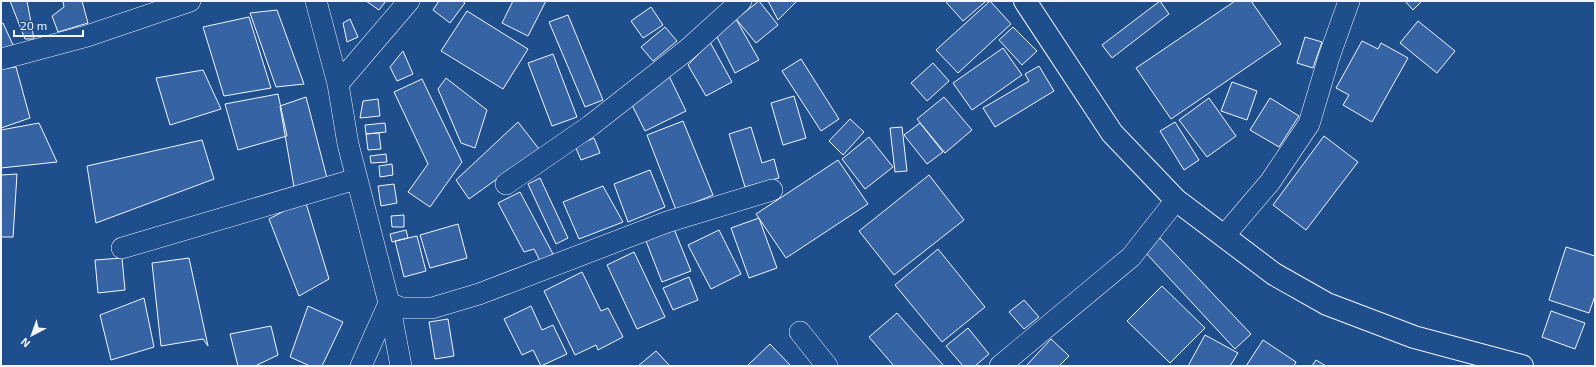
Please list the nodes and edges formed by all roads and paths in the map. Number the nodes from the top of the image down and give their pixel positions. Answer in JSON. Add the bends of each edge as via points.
{"nodes":[{"id":1,"x":190,"y":1,"type":"edge"},
{"id":2,"x":316,"y":1,"type":"edge"},
{"id":3,"x":409,"y":1,"type":"edge"},
{"id":4,"x":741,"y":1,"type":"edge"},
{"id":5,"x":1025,"y":1,"type":"edge"},
{"id":6,"x":1349,"y":1,"type":"edge"},
{"id":7,"x":1,"y":59,"type":"edge"},
{"id":8,"x":338,"y":84,"type":"junction"},
{"id":9,"x":356,"y":179,"type":"junction"},
{"id":10,"x":506,"y":184,"type":"dead end"},
{"id":11,"x":772,"y":190,"type":"dead end"},
{"id":12,"x":1176,"y":200,"type":"junction"},
{"id":13,"x":1224,"y":236,"type":"junction"},
{"id":14,"x":122,"y":248,"type":"dead end"},
{"id":15,"x":389,"y":303,"type":"junction"},
{"id":16,"x":800,"y":332,"type":"dead end"},
{"id":17,"x":361,"y":366,"type":"edge"},
{"id":18,"x":401,"y":366,"type":"edge"},
{"id":19,"x":827,"y":366,"type":"edge"},
{"id":20,"x":1000,"y":366,"type":"edge"},
{"id":21,"x":1522,"y":366,"type":"edge"}],
"edges":[{"from":1,"to":7,"type":"street","via":[[87,36]]},
{"from":2,"to":8,"type":"street"},
{"from":3,"to":8,"type":"street"},
{"from":4,"to":10,"type":"street","via":[[688,50],[590,126]]},
{"from":5,"to":12,"type":"street","via":[[1112,133]]},
{"from":6,"to":13,"type":"street","via":[[1329,57],[1310,124],[1270,182]]},
{"from":8,"to":9,"type":"street"},
{"from":9,"to":14,"type":"street"},
{"from":9,"to":15,"type":"street"},
{"from":11,"to":15,"type":"street","via":[[667,222],[479,294],[432,308],[401,308]]},
{"from":12,"to":13,"type":"street"},
{"from":12,"to":20,"type":"street","via":[[1131,258]]},
{"from":13,"to":21,"type":"street","via":[[1274,274],[1327,304],[1414,338]]},
{"from":15,"to":17,"type":"street"},
{"from":15,"to":18,"type":"street"},
{"from":16,"to":19,"type":"street"}]}
